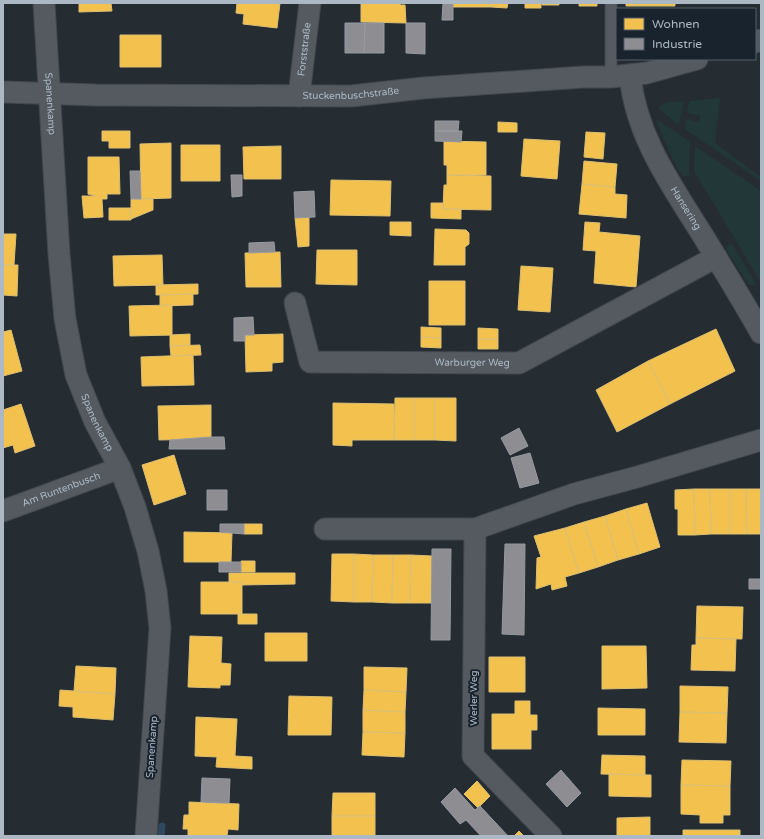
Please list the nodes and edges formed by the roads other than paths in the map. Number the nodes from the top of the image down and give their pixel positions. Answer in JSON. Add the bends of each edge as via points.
{"nodes":[{"id":1,"x":44,"y":3,"type":"edge"},
{"id":2,"x":310,"y":3,"type":"edge"},
{"id":3,"x":611,"y":3,"type":"edge"},
{"id":4,"x":616,"y":44,"type":"edge"},
{"id":5,"x":618,"y":60,"type":"edge"},
{"id":6,"x":693,"y":60,"type":"edge"},
{"id":7,"x":620,"y":76,"type":"junction"},
{"id":8,"x":3,"y":92,"type":"edge"},
{"id":9,"x":49,"y":92,"type":"junction"},
{"id":10,"x":299,"y":96,"type":"junction"},
{"id":11,"x":716,"y":257,"type":"junction"},
{"id":12,"x":295,"y":302,"type":"dead end"},
{"id":13,"x":761,"y":333,"type":"edge"},
{"id":14,"x":761,"y":440,"type":"edge"},
{"id":15,"x":120,"y":468,"type":"junction"},
{"id":16,"x":3,"y":512,"type":"edge"},
{"id":17,"x":325,"y":529,"type":"dead end"},
{"id":18,"x":475,"y":529,"type":"junction"},
{"id":19,"x":146,"y":836,"type":"edge"},
{"id":20,"x":550,"y":836,"type":"edge"}],
"edges":[{"from":1,"to":9,"type":"street","name":"Spanenkamp"},
{"from":2,"to":10,"type":"street","name":"Forststraße"},
{"from":3,"to":4,"type":"lane"},
{"from":5,"to":7,"type":"lane"},
{"from":6,"to":7,"type":"street","name":"Stuckenbuschstraße","via":[[646,73]]},
{"from":7,"to":10,"type":"street","name":"Stuckenbuschstraße","via":[[423,88],[351,96]]},
{"from":7,"to":11,"type":"street","name":"Hansering","via":[[632,96],[643,132],[656,161]]},
{"from":8,"to":9,"type":"street","name":"Stuckenbuschstraße"},
{"from":9,"to":10,"type":"street","name":"Stuckenbuschstraße","via":[[96,95]]},
{"from":9,"to":15,"type":"street","name":"Spanenkamp","via":[[59,254],[72,354],[76,375]]},
{"from":11,"to":12,"type":"street","name":"Warburger Weg","via":[[519,363],[310,362]]},
{"from":11,"to":13,"type":"street","name":"Hansering"},
{"from":14,"to":18,"type":"street","via":[[574,494]]},
{"from":15,"to":16,"type":"street","name":"Am Runtenbusch"},
{"from":15,"to":19,"type":"street","name":"Spanenkamp","via":[[148,551],[160,628]]},
{"from":17,"to":18,"type":"street"},
{"from":18,"to":20,"type":"street","name":"Werler Weg","via":[[473,756]]}]}
